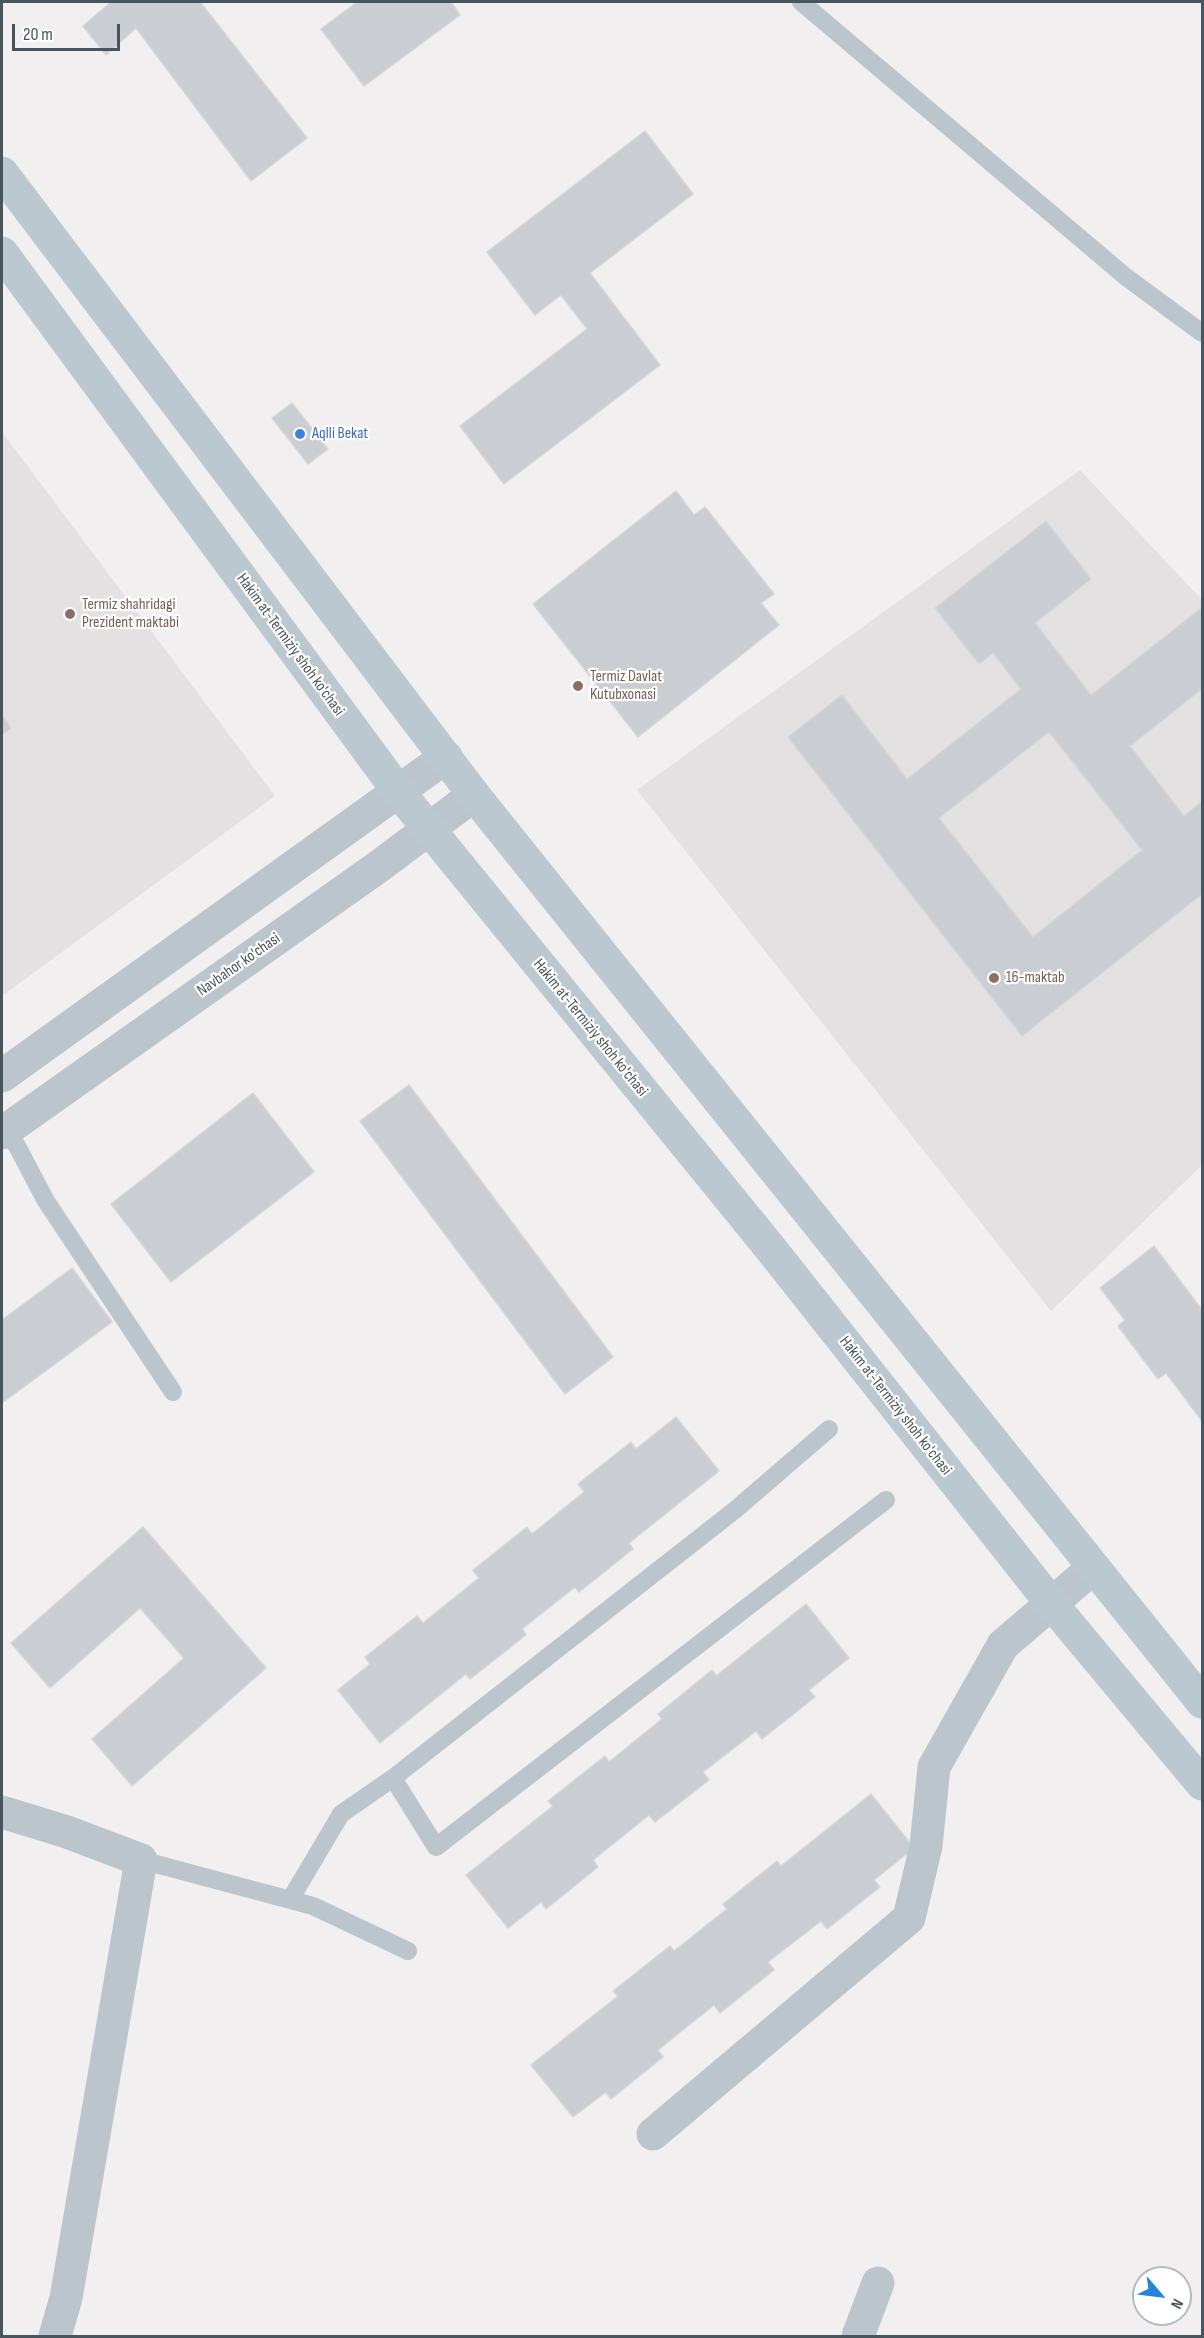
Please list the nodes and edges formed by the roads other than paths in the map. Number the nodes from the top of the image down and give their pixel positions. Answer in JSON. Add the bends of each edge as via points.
{"nodes":[{"id":1,"x":801,"y":2,"type":"edge"},
{"id":2,"x":2,"y":173,"type":"edge"},
{"id":3,"x":2,"y":253,"type":"edge"},
{"id":4,"x":1203,"y":333,"type":"edge"},
{"id":5,"x":446,"y":757,"type":"junction"},
{"id":6,"x":398,"y":791,"type":"junction"},
{"id":7,"x":474,"y":795,"type":"junction"},
{"id":8,"x":429,"y":830,"type":"junction"},
{"id":9,"x":2,"y":1076,"type":"edge"},
{"id":10,"x":4,"y":1131,"type":"edge"},
{"id":11,"x":173,"y":1392,"type":"dead end"},
{"id":12,"x":829,"y":1430,"type":"dead end"},
{"id":13,"x":886,"y":1500,"type":"dead end"},
{"id":14,"x":1094,"y":1568,"type":"junction"},
{"id":15,"x":1051,"y":1603,"type":"junction"},
{"id":16,"x":1203,"y":1702,"type":"edge"},
{"id":17,"x":393,"y":1778,"type":"junction"},
{"id":18,"x":1203,"y":1784,"type":"edge"},
{"id":19,"x":2,"y":1812,"type":"edge"},
{"id":20,"x":141,"y":1860,"type":"junction"},
{"id":21,"x":290,"y":1900,"type":"junction"},
{"id":22,"x":408,"y":1951,"type":"dead end"},
{"id":23,"x":653,"y":2133,"type":"dead end"},
{"id":24,"x":878,"y":2283,"type":"dead end"},
{"id":25,"x":55,"y":2337,"type":"edge"},
{"id":26,"x":858,"y":2337,"type":"edge"}],
"edges":[{"from":1,"to":4,"type":"lane","via":[[1126,276]]},
{"from":2,"to":5,"type":"main road"},
{"from":3,"to":6,"type":"main road","name":"Hakim at-Termiziy shoh ko'chasi"},
{"from":5,"to":6,"type":"street"},
{"from":5,"to":7,"type":"main road"},
{"from":6,"to":8,"type":"main road","name":"Hakim at-Termiziy shoh ko'chasi"},
{"from":6,"to":9,"type":"street"},
{"from":7,"to":8,"type":"street","name":"Navbahor ko'chasi"},
{"from":7,"to":14,"type":"main road"},
{"from":8,"to":10,"type":"street","name":"Navbahor ko'chasi"},
{"from":8,"to":15,"type":"main road","name":"Hakim at-Termiziy shoh ko'chasi","via":[[771,1249]]},
{"from":10,"to":11,"type":"lane"},
{"from":12,"to":17,"type":"lane","via":[[735,1510]]},
{"from":13,"to":17,"type":"lane","via":[[436,1847]]},
{"from":14,"to":15,"type":"street"},
{"from":14,"to":16,"type":"main road"},
{"from":15,"to":18,"type":"main road","name":"Hakim at-Termiziy shoh ko'chasi"},
{"from":15,"to":23,"type":"street","via":[[1003,1646],[934,1767],[926,1846],[909,1918]]},
{"from":17,"to":21,"type":"lane","via":[[341,1814]]},
{"from":19,"to":20,"type":"street"},
{"from":20,"to":21,"type":"lane"},
{"from":20,"to":25,"type":"street","via":[[66,2298]]},
{"from":21,"to":22,"type":"lane","via":[[313,1906]]},
{"from":24,"to":26,"type":"street"}]}
